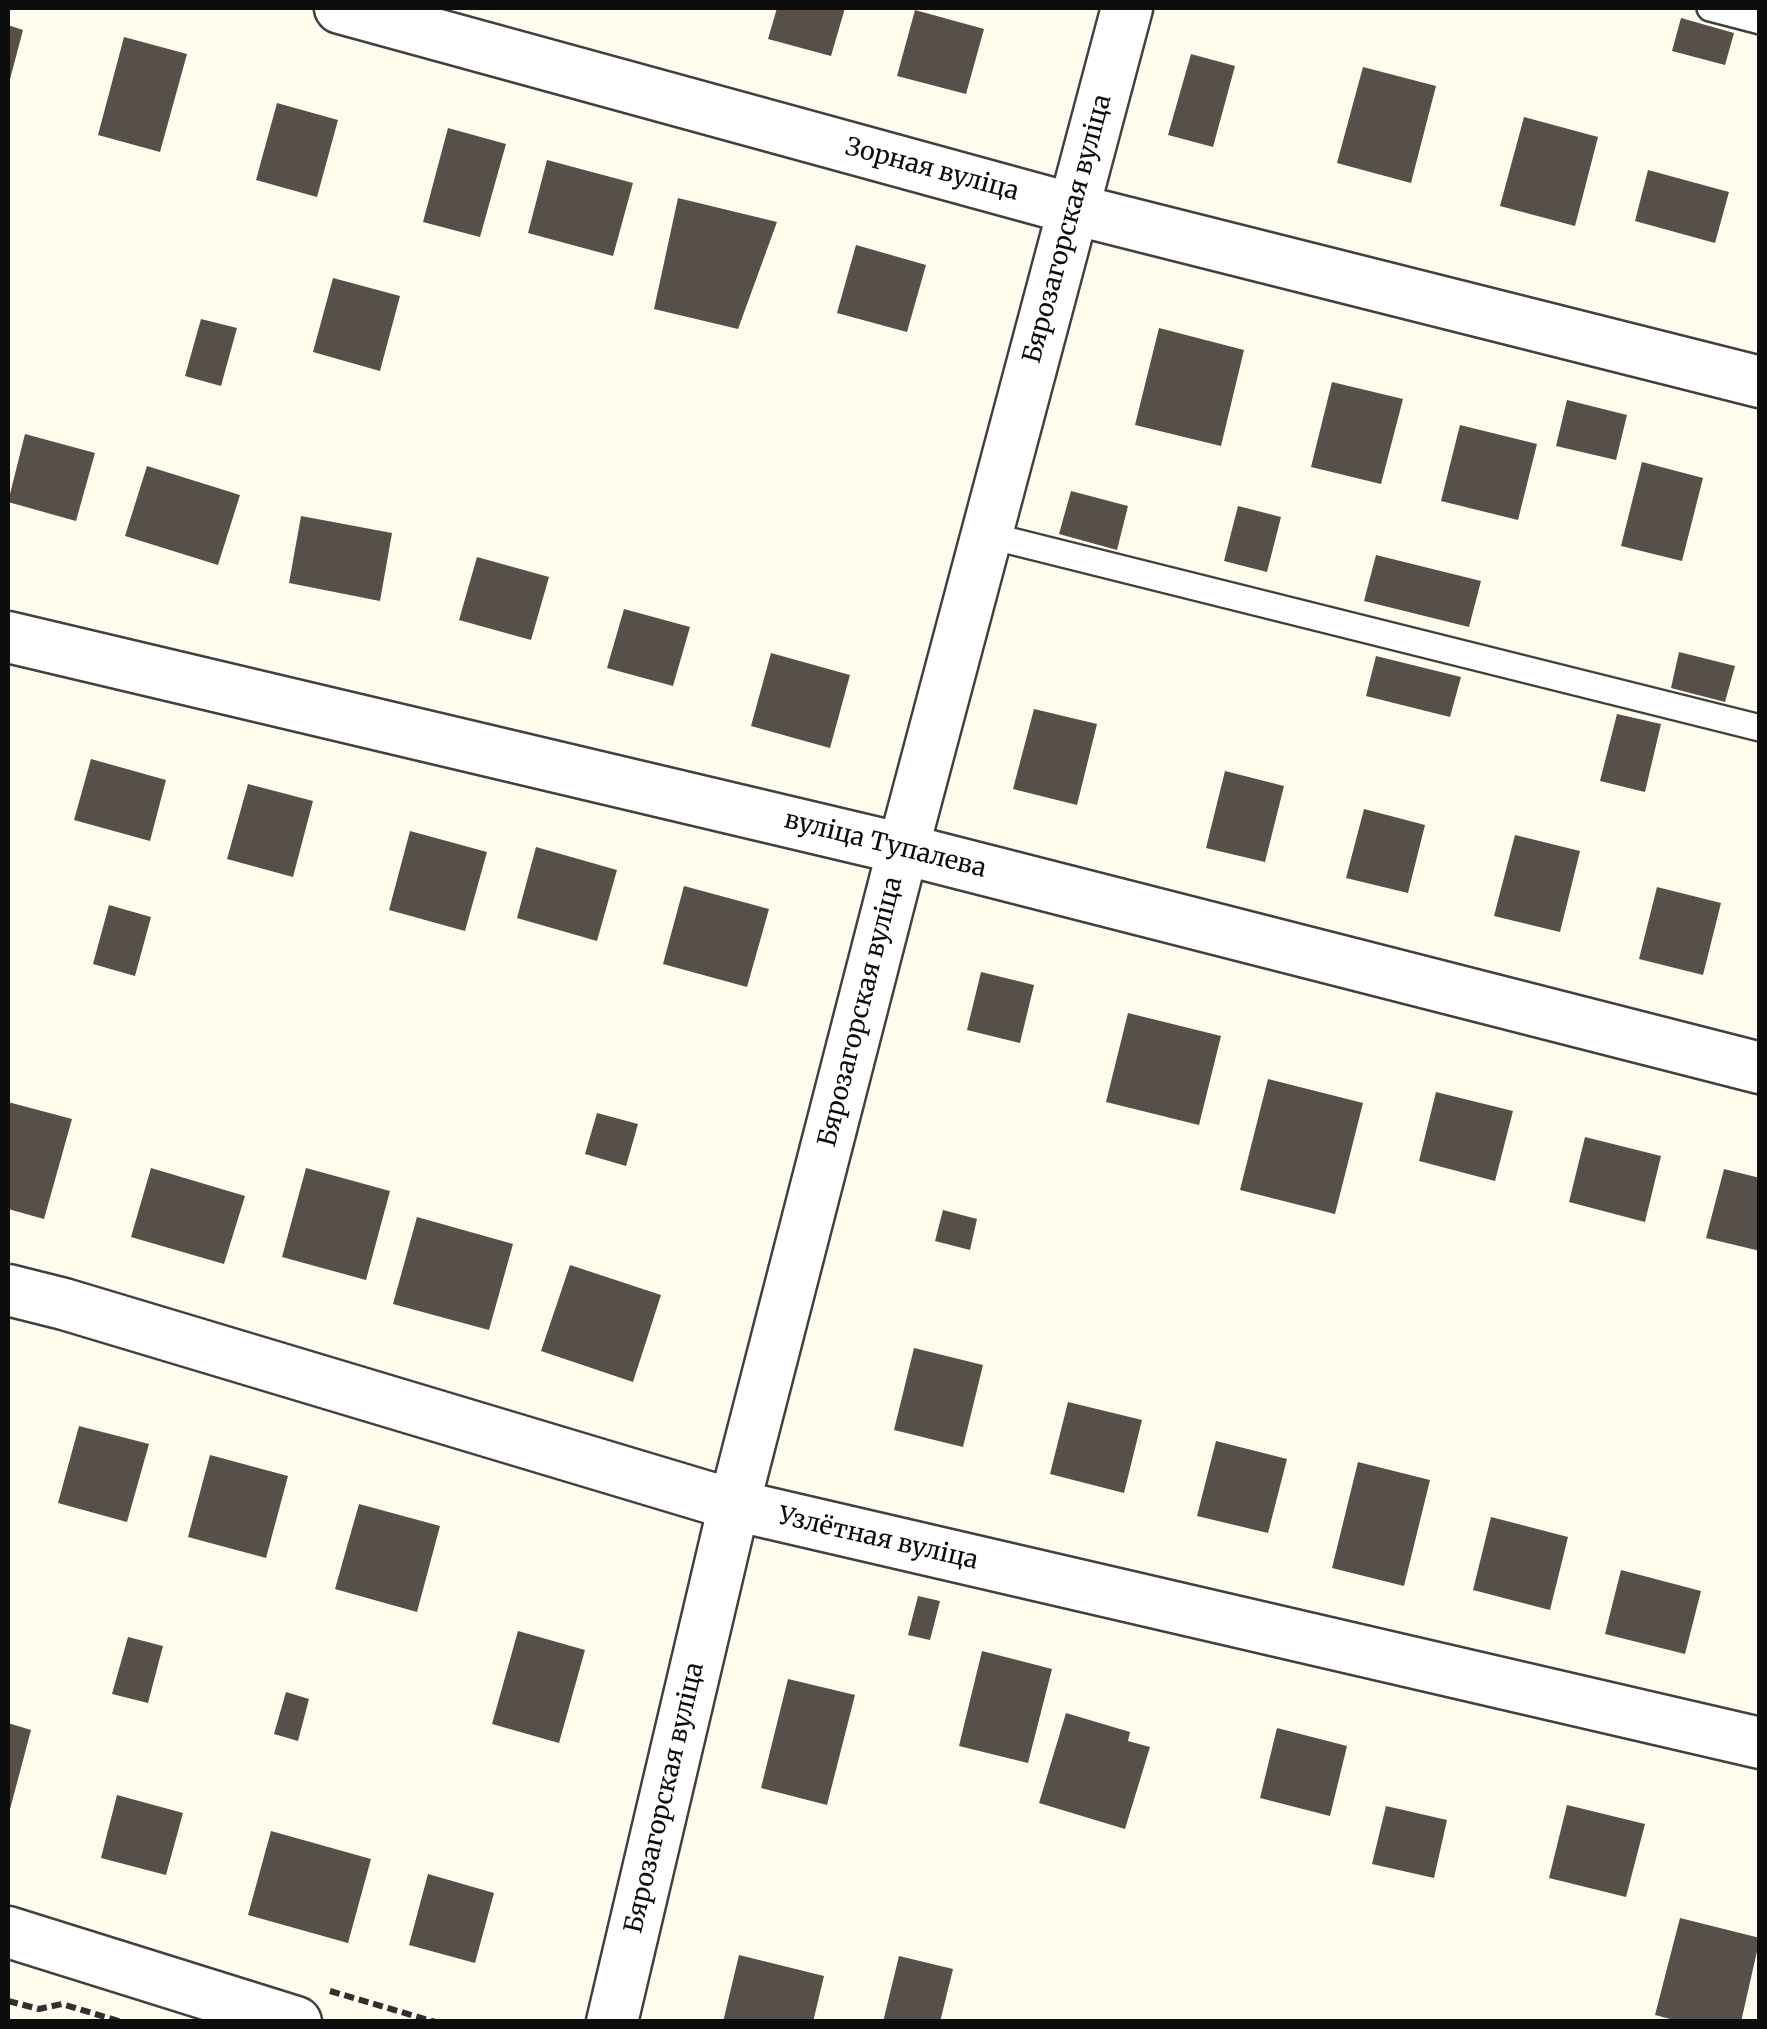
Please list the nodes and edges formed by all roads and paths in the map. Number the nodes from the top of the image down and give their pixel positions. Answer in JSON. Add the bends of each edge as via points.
{"nodes":[{"id":1,"x":340,"y":8,"type":"edge"},
{"id":2,"x":1127,"y":8,"type":"edge"},
{"id":3,"x":1710,"y":8,"type":"edge"},
{"id":4,"x":1760,"y":21,"type":"edge"},
{"id":5,"x":1074,"y":208,"type":"junction"},
{"id":6,"x":1760,"y":382,"type":"edge"},
{"id":7,"x":987,"y":535,"type":"junction"},
{"id":8,"x":8,"y":637,"type":"edge"},
{"id":9,"x":1760,"y":728,"type":"edge"},
{"id":10,"x":903,"y":849,"type":"junction"},
{"id":11,"x":1760,"y":1068,"type":"edge"},
{"id":12,"x":8,"y":1290,"type":"edge"},
{"id":13,"x":734,"y":1505,"type":"junction"},
{"id":14,"x":1760,"y":1742,"type":"edge"},
{"id":15,"x":8,"y":1932,"type":"edge"},
{"id":16,"x":8,"y":2001,"type":"edge"},
{"id":17,"x":122,"y":2022,"type":"edge"},
{"id":18,"x":296,"y":2022,"type":"edge"},
{"id":19,"x":612,"y":2022,"type":"edge"}],
"edges":[{"from":1,"to":5,"type":"street","name":"Зорная вуліца"},
{"from":2,"to":5,"type":"street","name":"Бярозагорская вуліца"},
{"from":3,"to":4,"type":"lane"},
{"from":5,"to":6,"type":"street","name":"Зорная вуліца"},
{"from":5,"to":7,"type":"street","name":"Бярозагорская вуліца"},
{"from":7,"to":9,"type":"lane"},
{"from":7,"to":10,"type":"street","name":"Бярозагорская вуліца"},
{"from":8,"to":10,"type":"street","name":"вуліца Тупалева"},
{"from":10,"to":11,"type":"street","name":"вуліца Тупалева"},
{"from":10,"to":13,"type":"street","name":"Бярозагорская вуліца"},
{"from":12,"to":13,"type":"street","name":"Узлётная вуліца"},
{"from":13,"to":14,"type":"street","name":"Узлётная вуліца"},
{"from":13,"to":19,"type":"street","name":"Бярозагорская вуліца"},
{"from":15,"to":18,"type":"street"},
{"from":16,"to":17,"type":"path","via":[[39,2009],[62,2004]]}]}
